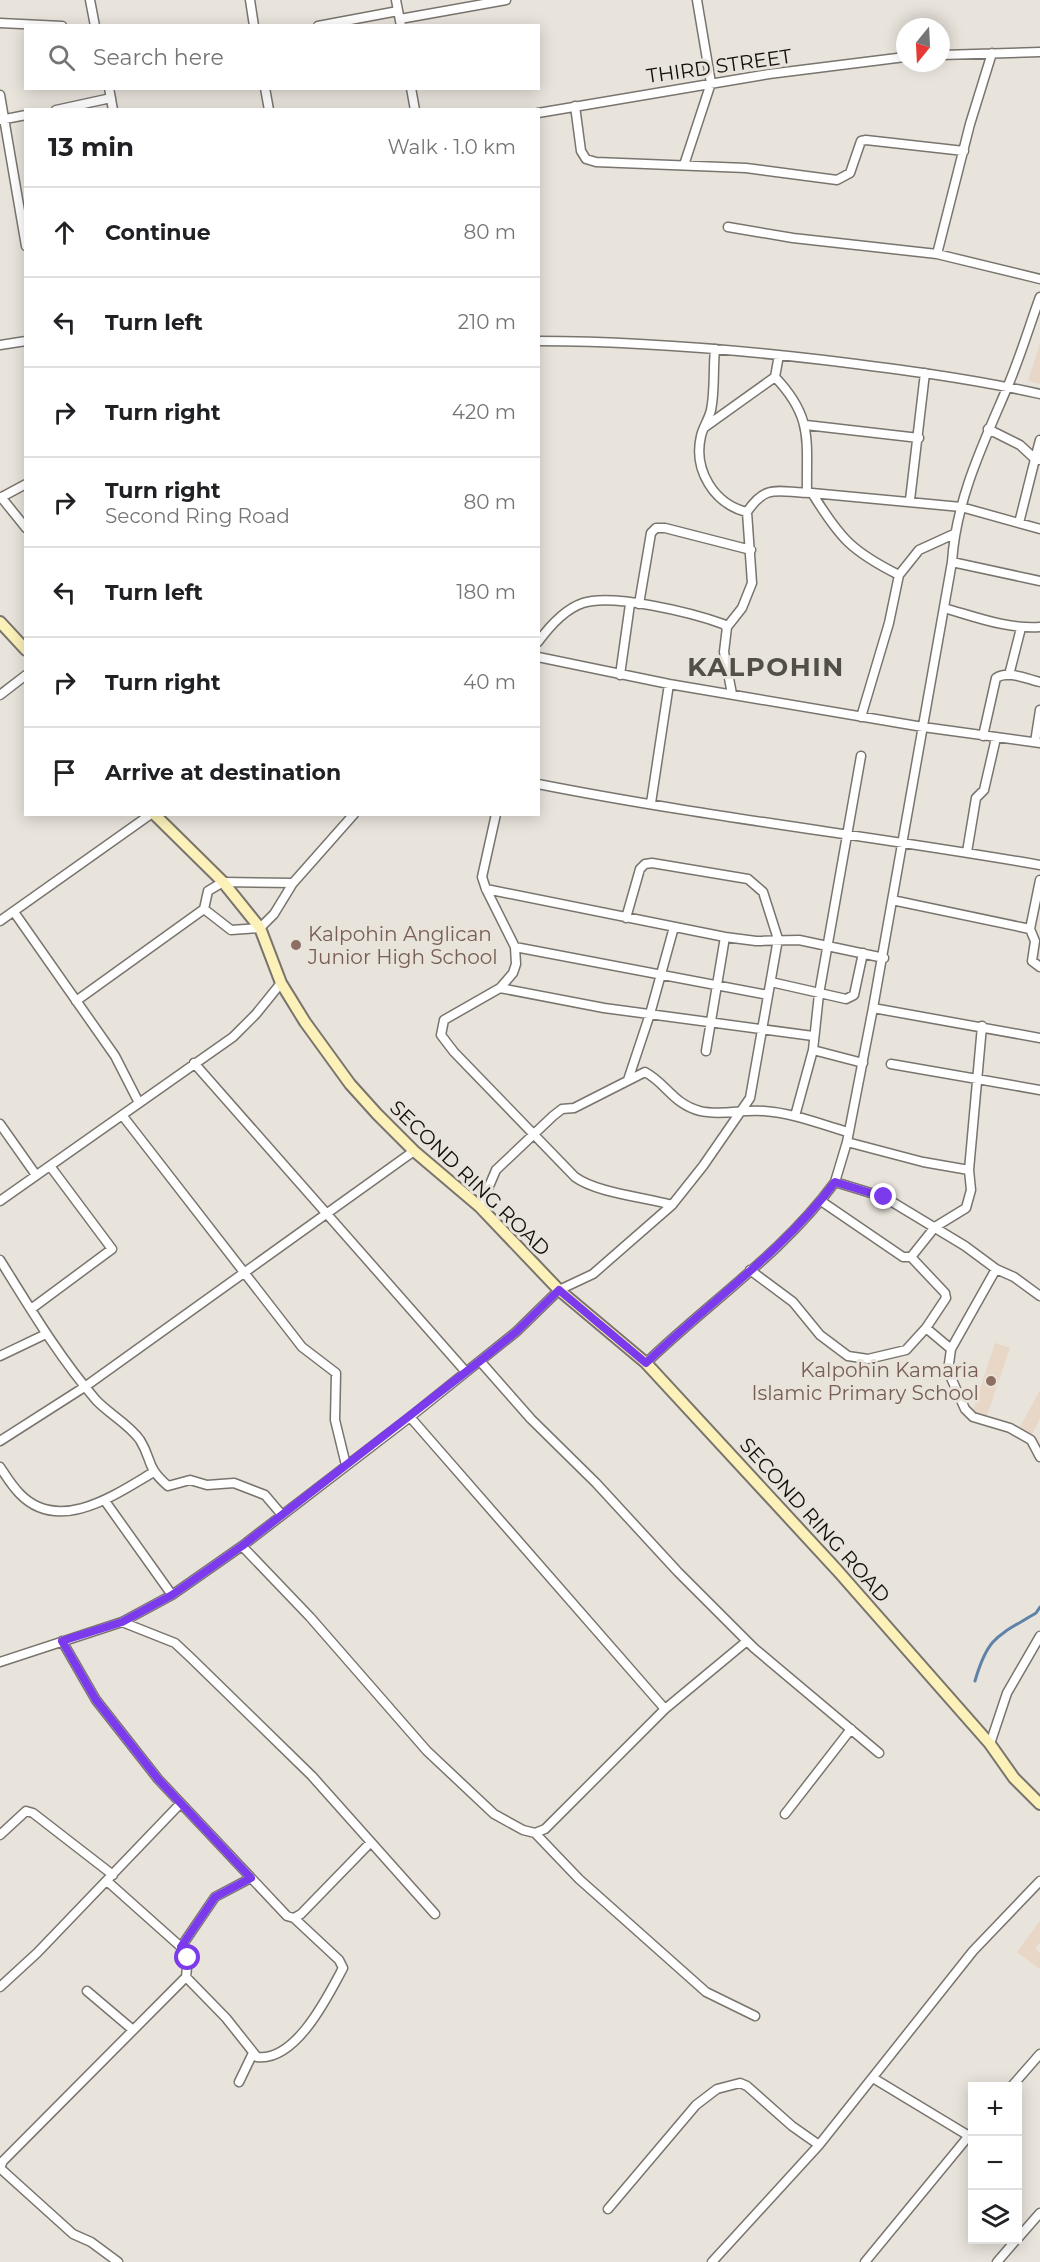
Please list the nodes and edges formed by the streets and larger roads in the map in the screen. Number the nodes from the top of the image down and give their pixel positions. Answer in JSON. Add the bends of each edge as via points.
{"nodes":[{"id":1,"x":90,"y":0,"type":"edge"},
{"id":2,"x":250,"y":0,"type":"edge"},
{"id":3,"x":396,"y":0,"type":"edge"},
{"id":4,"x":506,"y":0,"type":"edge"},
{"id":5,"x":697,"y":0,"type":"edge"},
{"id":6,"x":399,"y":19,"type":"edge"},
{"id":7,"x":0,"y":23,"type":"edge"},
{"id":8,"x":24,"y":24,"type":"edge"},
{"id":9,"x":95,"y":24,"type":"edge"},
{"id":10,"x":254,"y":24,"type":"edge"},
{"id":11,"x":341,"y":24,"type":"edge"},
{"id":12,"x":1040,"y":52,"type":"edge"},
{"id":13,"x":992,"y":53,"type":"junction"},
{"id":14,"x":950,"y":55,"type":"edge"},
{"id":15,"x":896,"y":58,"type":"edge"},
{"id":16,"x":711,"y":83,"type":"junction"},
{"id":17,"x":265,"y":90,"type":"edge"},
{"id":18,"x":411,"y":90,"type":"edge"},
{"id":19,"x":110,"y":93,"type":"edge"},
{"id":20,"x":0,"y":95,"type":"edge"},
{"id":21,"x":575,"y":106,"type":"junction"},
{"id":22,"x":62,"y":108,"type":"edge"},
{"id":23,"x":113,"y":108,"type":"edge"},
{"id":24,"x":269,"y":108,"type":"edge"},
{"id":25,"x":415,"y":108,"type":"edge"},
{"id":26,"x":540,"y":113,"type":"edge"},
{"id":27,"x":24,"y":115,"type":"edge"},
{"id":28,"x":2,"y":120,"type":"edge"},
{"id":29,"x":964,"y":151,"type":"junction"},
{"id":30,"x":684,"y":165,"type":"junction"},
{"id":31,"x":728,"y":227,"type":"dead end"},
{"id":32,"x":24,"y":236,"type":"edge"},
{"id":33,"x":937,"y":254,"type":"junction"},
{"id":34,"x":1040,"y":279,"type":"edge"},
{"id":35,"x":1040,"y":297,"type":"edge"},
{"id":36,"x":24,"y":341,"type":"edge"},
{"id":37,"x":540,"y":341,"type":"edge"},
{"id":38,"x":0,"y":345,"type":"edge"},
{"id":39,"x":715,"y":349,"type":"junction"},
{"id":40,"x":779,"y":355,"type":"junction"},
{"id":41,"x":926,"y":372,"type":"junction"},
{"id":42,"x":775,"y":377,"type":"junction"},
{"id":43,"x":1007,"y":387,"type":"junction"},
{"id":44,"x":1040,"y":394,"type":"edge"},
{"id":45,"x":806,"y":425,"type":"junction"},
{"id":46,"x":704,"y":427,"type":"junction"},
{"id":47,"x":988,"y":429,"type":"junction"},
{"id":48,"x":919,"y":438,"type":"junction"},
{"id":49,"x":1040,"y":440,"type":"edge"},
{"id":50,"x":1038,"y":460,"type":"edge"},
{"id":51,"x":24,"y":485,"type":"edge"},
{"id":52,"x":810,"y":493,"type":"junction"},
{"id":53,"x":0,"y":498,"type":"edge"},
{"id":54,"x":910,"y":500,"type":"junction"},
{"id":55,"x":961,"y":507,"type":"junction"},
{"id":56,"x":747,"y":512,"type":"junction"},
{"id":57,"x":1019,"y":523,"type":"junction"},
{"id":58,"x":24,"y":526,"type":"edge"},
{"id":59,"x":1040,"y":529,"type":"edge"},
{"id":60,"x":954,"y":534,"type":"junction"},
{"id":61,"x":752,"y":550,"type":"junction"},
{"id":62,"x":952,"y":562,"type":"junction"},
{"id":63,"x":898,"y":575,"type":"junction"},
{"id":64,"x":1040,"y":581,"type":"edge"},
{"id":65,"x":635,"y":604,"type":"junction"},
{"id":66,"x":944,"y":608,"type":"junction"},
{"id":67,"x":0,"y":622,"type":"edge"},
{"id":68,"x":727,"y":627,"type":"junction"},
{"id":69,"x":1040,"y":627,"type":"edge"},
{"id":70,"x":1021,"y":628,"type":"junction"},
{"id":71,"x":540,"y":640,"type":"edge"},
{"id":72,"x":24,"y":649,"type":"edge"},
{"id":73,"x":540,"y":657,"type":"edge"},
{"id":74,"x":620,"y":675,"type":"junction"},
{"id":75,"x":1009,"y":675,"type":"junction"},
{"id":76,"x":24,"y":677,"type":"edge"},
{"id":77,"x":1040,"y":682,"type":"edge"},
{"id":78,"x":669,"y":684,"type":"junction"},
{"id":79,"x":732,"y":694,"type":"junction"},
{"id":80,"x":0,"y":695,"type":"edge"},
{"id":81,"x":1040,"y":710,"type":"edge"},
{"id":82,"x":861,"y":717,"type":"junction"},
{"id":83,"x":923,"y":728,"type":"junction"},
{"id":84,"x":983,"y":736,"type":"junction"},
{"id":85,"x":996,"y":738,"type":"junction"},
{"id":86,"x":1037,"y":743,"type":"edge"},
{"id":87,"x":861,"y":756,"type":"dead end"},
{"id":88,"x":540,"y":784,"type":"edge"},
{"id":89,"x":651,"y":803,"type":"junction"},
{"id":90,"x":149,"y":816,"type":"edge"},
{"id":91,"x":154,"y":816,"type":"edge"},
{"id":92,"x":352,"y":816,"type":"edge"},
{"id":93,"x":496,"y":816,"type":"edge"},
{"id":94,"x":849,"y":833,"type":"junction"},
{"id":95,"x":903,"y":841,"type":"junction"},
{"id":96,"x":967,"y":852,"type":"junction"},
{"id":97,"x":1040,"y":865,"type":"edge"},
{"id":98,"x":1040,"y":880,"type":"edge"},
{"id":99,"x":223,"y":882,"type":"junction"},
{"id":100,"x":292,"y":883,"type":"junction"},
{"id":101,"x":486,"y":889,"type":"junction"},
{"id":102,"x":892,"y":900,"type":"junction"},
{"id":103,"x":204,"y":909,"type":"junction"},
{"id":104,"x":14,"y":912,"type":"junction"},
{"id":105,"x":626,"y":918,"type":"junction"},
{"id":106,"x":0,"y":921,"type":"edge"},
{"id":107,"x":674,"y":927,"type":"junction"},
{"id":108,"x":260,"y":928,"type":"junction"},
{"id":109,"x":1030,"y":929,"type":"junction"},
{"id":110,"x":725,"y":937,"type":"junction"},
{"id":111,"x":778,"y":939,"type":"junction"},
{"id":112,"x":828,"y":946,"type":"junction"},
{"id":113,"x":514,"y":947,"type":"junction"},
{"id":114,"x":863,"y":953,"type":"junction"},
{"id":115,"x":884,"y":958,"type":"junction"},
{"id":116,"x":1040,"y":967,"type":"edge"},
{"id":117,"x":661,"y":977,"type":"junction"},
{"id":118,"x":771,"y":982,"type":"junction"},
{"id":119,"x":281,"y":983,"type":"junction"},
{"id":120,"x":717,"y":986,"type":"junction"},
{"id":121,"x":500,"y":988,"type":"junction"},
{"id":122,"x":819,"y":993,"type":"junction"},
{"id":123,"x":768,"y":995,"type":"junction"},
{"id":124,"x":76,"y":1001,"type":"junction"},
{"id":125,"x":873,"y":1008,"type":"junction"},
{"id":126,"x":650,"y":1014,"type":"junction"},
{"id":127,"x":711,"y":1023,"type":"junction"},
{"id":128,"x":982,"y":1026,"type":"junction"},
{"id":129,"x":763,"y":1028,"type":"junction"},
{"id":130,"x":813,"y":1036,"type":"junction"},
{"id":131,"x":1040,"y":1038,"type":"edge"},
{"id":132,"x":813,"y":1050,"type":"junction"},
{"id":133,"x":706,"y":1051,"type":"dead end"},
{"id":134,"x":194,"y":1063,"type":"junction"},
{"id":135,"x":863,"y":1063,"type":"junction"},
{"id":136,"x":891,"y":1064,"type":"dead end"},
{"id":137,"x":977,"y":1078,"type":"junction"},
{"id":138,"x":628,"y":1080,"type":"junction"},
{"id":139,"x":1040,"y":1090,"type":"edge"},
{"id":140,"x":138,"y":1101,"type":"junction"},
{"id":141,"x":743,"y":1110,"type":"junction"},
{"id":142,"x":122,"y":1115,"type":"junction"},
{"id":143,"x":795,"y":1116,"type":"junction"},
{"id":144,"x":0,"y":1124,"type":"edge"},
{"id":145,"x":848,"y":1132,"type":"junction"},
{"id":146,"x":533,"y":1134,"type":"junction"},
{"id":147,"x":847,"y":1142,"type":"junction"},
{"id":148,"x":414,"y":1151,"type":"junction"},
{"id":149,"x":50,"y":1166,"type":"junction"},
{"id":150,"x":969,"y":1170,"type":"junction"},
{"id":151,"x":36,"y":1175,"type":"junction"},
{"id":152,"x":835,"y":1182,"type":"junction"},
{"id":153,"x":0,"y":1201,"type":"edge"},
{"id":154,"x":821,"y":1201,"type":"junction"},
{"id":155,"x":672,"y":1205,"type":"junction"},
{"id":156,"x":480,"y":1207,"type":"junction"},
{"id":157,"x":328,"y":1215,"type":"junction"},
{"id":158,"x":935,"y":1227,"type":"junction"},
{"id":159,"x":911,"y":1257,"type":"junction"},
{"id":160,"x":0,"y":1260,"type":"edge"},
{"id":161,"x":996,"y":1269,"type":"junction"},
{"id":162,"x":750,"y":1270,"type":"junction"},
{"id":163,"x":244,"y":1275,"type":"junction"},
{"id":164,"x":559,"y":1290,"type":"junction"},
{"id":165,"x":1040,"y":1296,"type":"edge"},
{"id":166,"x":31,"y":1309,"type":"junction"},
{"id":167,"x":926,"y":1328,"type":"junction"},
{"id":168,"x":46,"y":1335,"type":"junction"},
{"id":169,"x":951,"y":1349,"type":"junction"},
{"id":170,"x":0,"y":1356,"type":"edge"},
{"id":171,"x":480,"y":1361,"type":"junction"},
{"id":172,"x":646,"y":1363,"type":"junction"},
{"id":173,"x":466,"y":1372,"type":"junction"},
{"id":174,"x":86,"y":1386,"type":"junction"},
{"id":175,"x":410,"y":1418,"type":"junction"},
{"id":176,"x":0,"y":1441,"type":"edge"},
{"id":177,"x":1040,"y":1457,"type":"edge"},
{"id":178,"x":346,"y":1465,"type":"junction"},
{"id":179,"x":0,"y":1467,"type":"edge"},
{"id":180,"x":152,"y":1473,"type":"junction"},
{"id":181,"x":105,"y":1501,"type":"junction"},
{"id":182,"x":282,"y":1515,"type":"junction"},
{"id":183,"x":242,"y":1546,"type":"junction"},
{"id":184,"x":172,"y":1595,"type":"junction"},
{"id":185,"x":122,"y":1622,"type":"junction"},
{"id":186,"x":1040,"y":1636,"type":"edge"},
{"id":187,"x":62,"y":1641,"type":"junction"},
{"id":188,"x":747,"y":1641,"type":"junction"},
{"id":189,"x":0,"y":1662,"type":"edge"},
{"id":190,"x":665,"y":1709,"type":"junction"},
{"id":191,"x":851,"y":1729,"type":"junction"},
{"id":192,"x":990,"y":1743,"type":"junction"},
{"id":193,"x":879,"y":1753,"type":"dead end"},
{"id":194,"x":180,"y":1803,"type":"junction"},
{"id":195,"x":1040,"y":1804,"type":"edge"},
{"id":196,"x":785,"y":1814,"type":"dead end"},
{"id":197,"x":536,"y":1833,"type":"junction"},
{"id":198,"x":0,"y":1835,"type":"edge"},
{"id":199,"x":371,"y":1842,"type":"junction"},
{"id":200,"x":110,"y":1878,"type":"junction"},
{"id":201,"x":251,"y":1878,"type":"junction"},
{"id":202,"x":1038,"y":1887,"type":"edge"},
{"id":203,"x":435,"y":1914,"type":"dead end"},
{"id":204,"x":294,"y":1918,"type":"junction"},
{"id":205,"x":181,"y":1947,"type":"junction"},
{"id":206,"x":186,"y":1977,"type":"junction"},
{"id":207,"x":0,"y":1987,"type":"edge"},
{"id":208,"x":87,"y":1991,"type":"dead end"},
{"id":209,"x":755,"y":2016,"type":"dead end"},
{"id":210,"x":133,"y":2030,"type":"junction"},
{"id":211,"x":253,"y":2053,"type":"junction"},
{"id":212,"x":1040,"y":2054,"type":"edge"},
{"id":213,"x":873,"y":2078,"type":"junction"},
{"id":214,"x":240,"y":2082,"type":"dead end"},
{"id":215,"x":1016,"y":2082,"type":"edge"},
{"id":216,"x":968,"y":2132,"type":"edge"},
{"id":217,"x":969,"y":2136,"type":"edge"},
{"id":218,"x":819,"y":2145,"type":"junction"},
{"id":219,"x":0,"y":2168,"type":"edge"},
{"id":220,"x":608,"y":2210,"type":"dead end"},
{"id":221,"x":1040,"y":2213,"type":"edge"},
{"id":222,"x":1022,"y":2233,"type":"edge"},
{"id":223,"x":1013,"y":2244,"type":"edge"},
{"id":224,"x":118,"y":2262,"type":"edge"},
{"id":225,"x":712,"y":2262,"type":"edge"},
{"id":226,"x":865,"y":2262,"type":"edge"},
{"id":227,"x":997,"y":2262,"type":"edge"}],
"edges":[{"from":1,"to":9,"type":"street"},
{"from":2,"to":10,"type":"street"},
{"from":3,"to":6,"type":"street"},
{"from":4,"to":6,"type":"street"},
{"from":5,"to":16,"type":"street"},
{"from":6,"to":11,"type":"street"},
{"from":7,"to":8,"type":"street"},
{"from":12,"to":13,"type":"street"},
{"from":13,"to":14,"type":"street"},
{"from":13,"to":29,"type":"street"},
{"from":15,"to":16,"type":"street","name":"THIRD STREET"},
{"from":16,"to":21,"type":"street","name":"THIRD STREET"},
{"from":16,"to":30,"type":"street"},
{"from":17,"to":24,"type":"street"},
{"from":18,"to":25,"type":"street"},
{"from":19,"to":22,"type":"street"},
{"from":19,"to":23,"type":"street"},
{"from":20,"to":28,"type":"street"},
{"from":21,"to":26,"type":"street","name":"THIRD STREET"},
{"from":21,"to":30,"type":"street","via":[[581,152],[586,159]]},
{"from":27,"to":28,"type":"street"},
{"from":28,"to":32,"type":"street"},
{"from":29,"to":30,"type":"street","via":[[861,141],[850,173],[837,180],[746,168]]},
{"from":29,"to":33,"type":"street"},
{"from":31,"to":33,"type":"street"},
{"from":33,"to":34,"type":"street"},
{"from":35,"to":43,"type":"street"},
{"from":36,"to":38,"type":"street"},
{"from":37,"to":39,"type":"street"},
{"from":39,"to":40,"type":"street"},
{"from":39,"to":46,"type":"street","via":[[711,409]]},
{"from":40,"to":41,"type":"street"},
{"from":40,"to":42,"type":"street"},
{"from":41,"to":43,"type":"street"},
{"from":41,"to":48,"type":"street"},
{"from":42,"to":45,"type":"street","via":[[797,404]]},
{"from":42,"to":46,"type":"street"},
{"from":43,"to":44,"type":"street"},
{"from":43,"to":47,"type":"street"},
{"from":45,"to":48,"type":"street"},
{"from":45,"to":52,"type":"street"},
{"from":46,"to":56,"type":"street","via":[[700,438],[703,474],[713,491]]},
{"from":47,"to":50,"type":"street","via":[[1020,445]]},
{"from":47,"to":55,"type":"street"},
{"from":48,"to":54,"type":"street"},
{"from":49,"to":50,"type":"street"},
{"from":50,"to":57,"type":"street"},
{"from":51,"to":53,"type":"street"},
{"from":52,"to":54,"type":"street"},
{"from":52,"to":56,"type":"street","via":[[765,491]]},
{"from":52,"to":63,"type":"street","via":[[843,540],[866,559]]},
{"from":53,"to":58,"type":"street"},
{"from":54,"to":55,"type":"street"},
{"from":55,"to":57,"type":"street"},
{"from":55,"to":60,"type":"street"},
{"from":56,"to":61,"type":"street"},
{"from":57,"to":59,"type":"street"},
{"from":60,"to":62,"type":"street"},
{"from":60,"to":63,"type":"street","via":[[919,550]]},
{"from":61,"to":65,"type":"street","via":[[656,528],[651,533]]},
{"from":61,"to":68,"type":"street","via":[[749,595]]},
{"from":62,"to":64,"type":"street"},
{"from":62,"to":66,"type":"street"},
{"from":63,"to":82,"type":"street","via":[[889,623]]},
{"from":65,"to":68,"type":"street","via":[[695,615]]},
{"from":65,"to":71,"type":"street","via":[[605,600],[583,603],[563,615]]},
{"from":65,"to":74,"type":"street"},
{"from":66,"to":70,"type":"street"},
{"from":66,"to":83,"type":"street"},
{"from":67,"to":72,"type":"street"},
{"from":68,"to":79,"type":"street","via":[[724,652]]},
{"from":69,"to":70,"type":"street"},
{"from":70,"to":75,"type":"street"},
{"from":73,"to":74,"type":"street"},
{"from":74,"to":78,"type":"street"},
{"from":75,"to":77,"type":"street"},
{"from":75,"to":84,"type":"street","via":[[996,678]]},
{"from":76,"to":80,"type":"street"},
{"from":78,"to":79,"type":"street"},
{"from":78,"to":89,"type":"street"},
{"from":79,"to":82,"type":"street"},
{"from":81,"to":86,"type":"street"},
{"from":82,"to":83,"type":"street"},
{"from":83,"to":84,"type":"street"},
{"from":83,"to":95,"type":"street"},
{"from":84,"to":85,"type":"street"},
{"from":85,"to":86,"type":"street"},
{"from":85,"to":96,"type":"street","via":[[984,790],[976,798]]},
{"from":87,"to":94,"type":"street"},
{"from":88,"to":89,"type":"street"},
{"from":89,"to":94,"type":"street","via":[[751,822]]},
{"from":90,"to":104,"type":"street"},
{"from":91,"to":99,"type":"street","name":"SECOND RING ROAD"},
{"from":92,"to":100,"type":"street"},
{"from":93,"to":101,"type":"street","via":[[482,877]]},
{"from":94,"to":95,"type":"street"},
{"from":94,"to":112,"type":"street"},
{"from":95,"to":96,"type":"street"},
{"from":95,"to":102,"type":"street"},
{"from":96,"to":97,"type":"street"},
{"from":98,"to":109,"type":"street"},
{"from":99,"to":100,"type":"street"},
{"from":99,"to":103,"type":"street","via":[[208,891]]},
{"from":99,"to":108,"type":"street","name":"SECOND RING ROAD"},
{"from":100,"to":108,"type":"street","via":[[274,914]]},
{"from":101,"to":105,"type":"street"},
{"from":101,"to":113,"type":"street"},
{"from":102,"to":109,"type":"street"},
{"from":102,"to":115,"type":"street"},
{"from":103,"to":108,"type":"street","via":[[231,930]]},
{"from":103,"to":124,"type":"street"},
{"from":104,"to":106,"type":"street"},
{"from":104,"to":124,"type":"street"},
{"from":105,"to":107,"type":"street"},
{"from":105,"to":111,"type":"street","via":[[640,869],[652,862],[748,879],[763,892]]},
{"from":107,"to":110,"type":"street"},
{"from":107,"to":117,"type":"street"},
{"from":108,"to":119,"type":"street","name":"SECOND RING ROAD"},
{"from":109,"to":116,"type":"street","via":[[1035,941],[1032,961]]},
{"from":110,"to":111,"type":"street"},
{"from":110,"to":120,"type":"street"},
{"from":111,"to":112,"type":"street"},
{"from":111,"to":118,"type":"street"},
{"from":112,"to":114,"type":"street"},
{"from":112,"to":122,"type":"street"},
{"from":113,"to":117,"type":"street"},
{"from":113,"to":121,"type":"street","via":[[516,964]]},
{"from":114,"to":115,"type":"street"},
{"from":114,"to":122,"type":"street","via":[[854,995],[846,999]]},
{"from":115,"to":125,"type":"street"},
{"from":117,"to":120,"type":"street"},
{"from":117,"to":126,"type":"street"},
{"from":118,"to":122,"type":"street"},
{"from":118,"to":123,"type":"street"},
{"from":119,"to":134,"type":"street","via":[[232,1037]]},
{"from":119,"to":148,"type":"street","name":"SECOND RING ROAD","via":[[350,1084]]},
{"from":120,"to":123,"type":"street"},
{"from":120,"to":127,"type":"street"},
{"from":121,"to":126,"type":"street"},
{"from":121,"to":146,"type":"street","via":[[444,1020],[441,1035]]},
{"from":122,"to":130,"type":"street"},
{"from":123,"to":129,"type":"street"},
{"from":124,"to":140,"type":"street","via":[[115,1056]]},
{"from":125,"to":128,"type":"street"},
{"from":125,"to":135,"type":"street"},
{"from":126,"to":127,"type":"street"},
{"from":126,"to":138,"type":"street"},
{"from":127,"to":129,"type":"street"},
{"from":127,"to":133,"type":"street"},
{"from":128,"to":131,"type":"street"},
{"from":128,"to":137,"type":"street"},
{"from":129,"to":130,"type":"street"},
{"from":129,"to":141,"type":"street","via":[[753,1084]]},
{"from":130,"to":132,"type":"street"},
{"from":132,"to":135,"type":"street"},
{"from":132,"to":143,"type":"street"},
{"from":134,"to":140,"type":"street"},
{"from":134,"to":157,"type":"street"},
{"from":135,"to":145,"type":"street"},
{"from":136,"to":137,"type":"street"},
{"from":137,"to":139,"type":"street"},
{"from":137,"to":150,"type":"street"},
{"from":138,"to":141,"type":"street","via":[[645,1072],[674,1100],[699,1111],[720,1114]]},
{"from":138,"to":146,"type":"street","via":[[574,1108],[562,1109]]},
{"from":140,"to":142,"type":"street"},
{"from":141,"to":143,"type":"street"},
{"from":141,"to":155,"type":"street"},
{"from":142,"to":149,"type":"street"},
{"from":142,"to":163,"type":"street"},
{"from":143,"to":145,"type":"street"},
{"from":144,"to":151,"type":"street"},
{"from":145,"to":147,"type":"street"},
{"from":146,"to":155,"type":"street","via":[[583,1183]]},
{"from":146,"to":156,"type":"street","via":[[496,1170]]},
{"from":147,"to":150,"type":"street"},
{"from":147,"to":152,"type":"street"},
{"from":148,"to":156,"type":"street","name":"SECOND RING ROAD"},
{"from":148,"to":157,"type":"street"},
{"from":149,"to":151,"type":"street"},
{"from":149,"to":166,"type":"street","via":[[112,1249]]},
{"from":150,"to":158,"type":"street","via":[[971,1190],[966,1208]]},
{"from":151,"to":153,"type":"street"},
{"from":152,"to":154,"type":"street"},
{"from":152,"to":158,"type":"street","via":[[874,1192]]},
{"from":154,"to":159,"type":"street","via":[[903,1257]]},
{"from":154,"to":162,"type":"street"},
{"from":155,"to":164,"type":"street","via":[[593,1274]]},
{"from":156,"to":164,"type":"street","name":"SECOND RING ROAD"},
{"from":157,"to":163,"type":"street"},
{"from":157,"to":173,"type":"street"},
{"from":158,"to":159,"type":"street"},
{"from":158,"to":161,"type":"street"},
{"from":159,"to":167,"type":"street","via":[[945,1293],[946,1298]]},
{"from":160,"to":166,"type":"street"},
{"from":161,"to":165,"type":"street"},
{"from":161,"to":169,"type":"street"},
{"from":162,"to":167,"type":"street","via":[[793,1302],[820,1335],[848,1356],[868,1359],[906,1350]]},
{"from":162,"to":172,"type":"street"},
{"from":163,"to":174,"type":"street"},
{"from":163,"to":178,"type":"street","via":[[302,1347],[336,1373],[335,1420]]},
{"from":164,"to":171,"type":"street"},
{"from":164,"to":172,"type":"street","name":"SECOND RING ROAD"},
{"from":166,"to":168,"type":"street"},
{"from":167,"to":169,"type":"street"},
{"from":168,"to":170,"type":"street"},
{"from":168,"to":174,"type":"street"},
{"from":169,"to":177,"type":"street","via":[[948,1371],[965,1409],[973,1418],[1010,1428],[1030,1440]]},
{"from":171,"to":173,"type":"street"},
{"from":171,"to":188,"type":"street","via":[[531,1419]]},
{"from":172,"to":192,"type":"street","name":"SECOND RING ROAD"},
{"from":173,"to":175,"type":"street"},
{"from":174,"to":176,"type":"street"},
{"from":174,"to":180,"type":"street","via":[[140,1440]]},
{"from":175,"to":178,"type":"street"},
{"from":175,"to":190,"type":"street"},
{"from":178,"to":182,"type":"street"},
{"from":179,"to":181,"type":"street","via":[[20,1494],[53,1510],[67,1512]]},
{"from":180,"to":181,"type":"street"},
{"from":180,"to":182,"type":"street","via":[[168,1486],[190,1480],[251,1488],[265,1495]]},
{"from":181,"to":184,"type":"street"},
{"from":182,"to":183,"type":"street"},
{"from":183,"to":184,"type":"street"},
{"from":183,"to":197,"type":"street","via":[[427,1751],[494,1814]]},
{"from":184,"to":185,"type":"street"},
{"from":185,"to":187,"type":"street"},
{"from":185,"to":199,"type":"street","via":[[175,1643],[183,1650],[274,1736]]},
{"from":186,"to":192,"type":"street","via":[[1007,1692]]},
{"from":187,"to":189,"type":"street"},
{"from":187,"to":194,"type":"street","via":[[96,1700]]},
{"from":188,"to":190,"type":"street"},
{"from":188,"to":191,"type":"street"},
{"from":190,"to":197,"type":"street","via":[[545,1829]]},
{"from":191,"to":193,"type":"street"},
{"from":191,"to":196,"type":"street"},
{"from":192,"to":195,"type":"street","name":"SECOND RING ROAD","via":[[1014,1778]]},
{"from":194,"to":200,"type":"street"},
{"from":194,"to":201,"type":"street"},
{"from":197,"to":209,"type":"street","via":[[579,1879],[706,1992]]},
{"from":198,"to":200,"type":"street","via":[[26,1811],[33,1813]]},
{"from":199,"to":203,"type":"street"},
{"from":199,"to":204,"type":"street"},
{"from":200,"to":205,"type":"street"},
{"from":200,"to":207,"type":"street"},
{"from":201,"to":204,"type":"street","via":[[287,1916]]},
{"from":201,"to":205,"type":"street","via":[[215,1897]]},
{"from":202,"to":213,"type":"street","via":[[973,1951]]},
{"from":204,"to":211,"type":"street","via":[[343,1968],[312,2022],[288,2046],[264,2058]]},
{"from":205,"to":206,"type":"street","via":[[188,1958]]},
{"from":206,"to":210,"type":"street"},
{"from":206,"to":211,"type":"street"},
{"from":208,"to":210,"type":"street"},
{"from":210,"to":219,"type":"street","via":[[3,2160]]},
{"from":211,"to":214,"type":"street"},
{"from":212,"to":215,"type":"street"},
{"from":213,"to":216,"type":"street"},
{"from":213,"to":218,"type":"street"},
{"from":217,"to":226,"type":"street"},
{"from":218,"to":220,"type":"street","via":[[747,2086],[740,2083],[717,2089],[696,2105]]},
{"from":218,"to":225,"type":"street"},
{"from":219,"to":224,"type":"street","via":[[73,2234]]},
{"from":221,"to":222,"type":"street"},
{"from":223,"to":227,"type":"street"}]}
